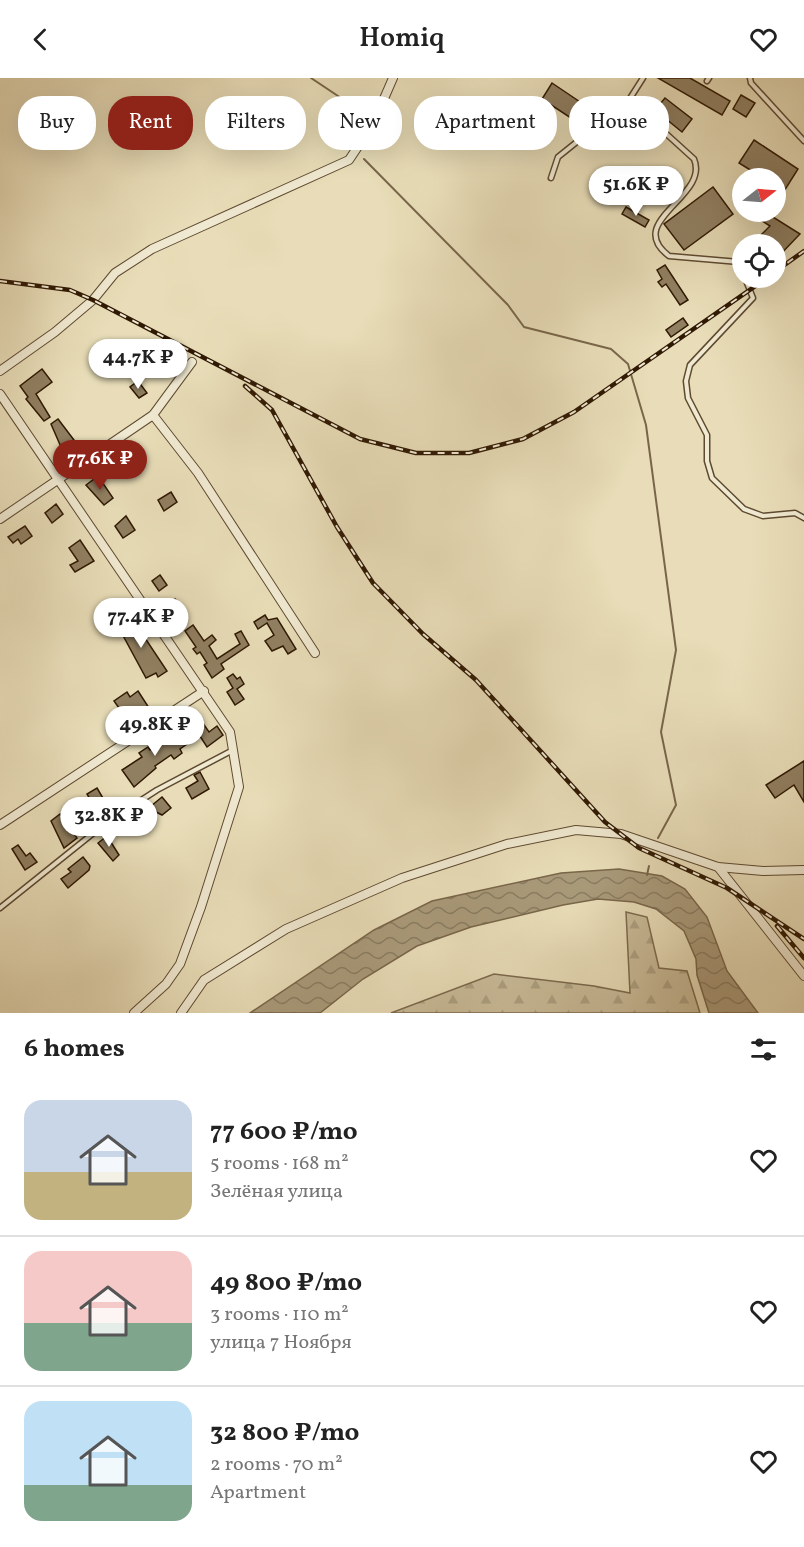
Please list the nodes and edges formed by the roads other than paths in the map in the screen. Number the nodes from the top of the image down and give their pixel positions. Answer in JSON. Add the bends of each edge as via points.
{"nodes":[{"id":1,"x":393,"y":78,"type":"edge"},
{"id":2,"x":643,"y":78,"type":"edge"},
{"id":3,"x":750,"y":78,"type":"edge"},
{"id":4,"x":631,"y":96,"type":"edge"},
{"id":5,"x":669,"y":137,"type":"edge"},
{"id":6,"x":804,"y":141,"type":"edge"},
{"id":7,"x":569,"y":148,"type":"edge"},
{"id":8,"x":551,"y":178,"type":"dead end"},
{"id":9,"x":732,"y":261,"type":"edge"},
{"id":10,"x":750,"y":288,"type":"edge"},
{"id":11,"x":192,"y":362,"type":"dead end"},
{"id":12,"x":0,"y":371,"type":"edge"},
{"id":13,"x":0,"y":394,"type":"edge"},
{"id":14,"x":153,"y":415,"type":"junction"},
{"id":15,"x":60,"y":480,"type":"junction"},
{"id":16,"x":804,"y":518,"type":"edge"},
{"id":17,"x":0,"y":519,"type":"edge"},
{"id":18,"x":315,"y":653,"type":"dead end"},
{"id":19,"x":204,"y":691,"type":"junction"},
{"id":20,"x":234,"y":749,"type":"junction"},
{"id":21,"x":0,"y":825,"type":"edge"},
{"id":22,"x":718,"y":867,"type":"junction"},
{"id":23,"x":804,"y":870,"type":"edge"},
{"id":24,"x":0,"y":908,"type":"edge"},
{"id":25,"x":804,"y":976,"type":"edge"},
{"id":26,"x":134,"y":1013,"type":"edge"},
{"id":27,"x":181,"y":1013,"type":"edge"}],
"edges":[{"from":1,"to":12,"type":"street","via":[[373,124],[349,160],[152,249],[115,273],[93,300]]},
{"from":2,"to":4,"type":"lane"},
{"from":3,"to":6,"type":"lane"},
{"from":5,"to":9,"type":"lane","via":[[696,165],[689,189],[659,219],[656,232],[663,252],[677,258]]},
{"from":7,"to":8,"type":"lane","via":[[558,157]]},
{"from":10,"to":16,"type":"lane","via":[[753,298],[690,365],[686,381],[688,398],[707,435],[707,461],[712,478],[744,509],[763,516],[795,513]]},
{"from":11,"to":14,"type":"street"},
{"from":13,"to":15,"type":"street"},
{"from":14,"to":15,"type":"street"},
{"from":14,"to":18,"type":"street","via":[[198,474]]},
{"from":15,"to":17,"type":"street"},
{"from":15,"to":19,"type":"street"},
{"from":19,"to":20,"type":"street","via":[[225,720]]},
{"from":19,"to":21,"type":"street"},
{"from":20,"to":24,"type":"lane","via":[[106,823]]},
{"from":20,"to":26,"type":"street","via":[[238,787],[180,964],[166,984]]},
{"from":22,"to":23,"type":"street","via":[[763,872]]},
{"from":22,"to":25,"type":"street"},
{"from":22,"to":27,"type":"street","via":[[621,834],[576,830],[507,844],[402,878],[286,929],[204,980]]}]}
